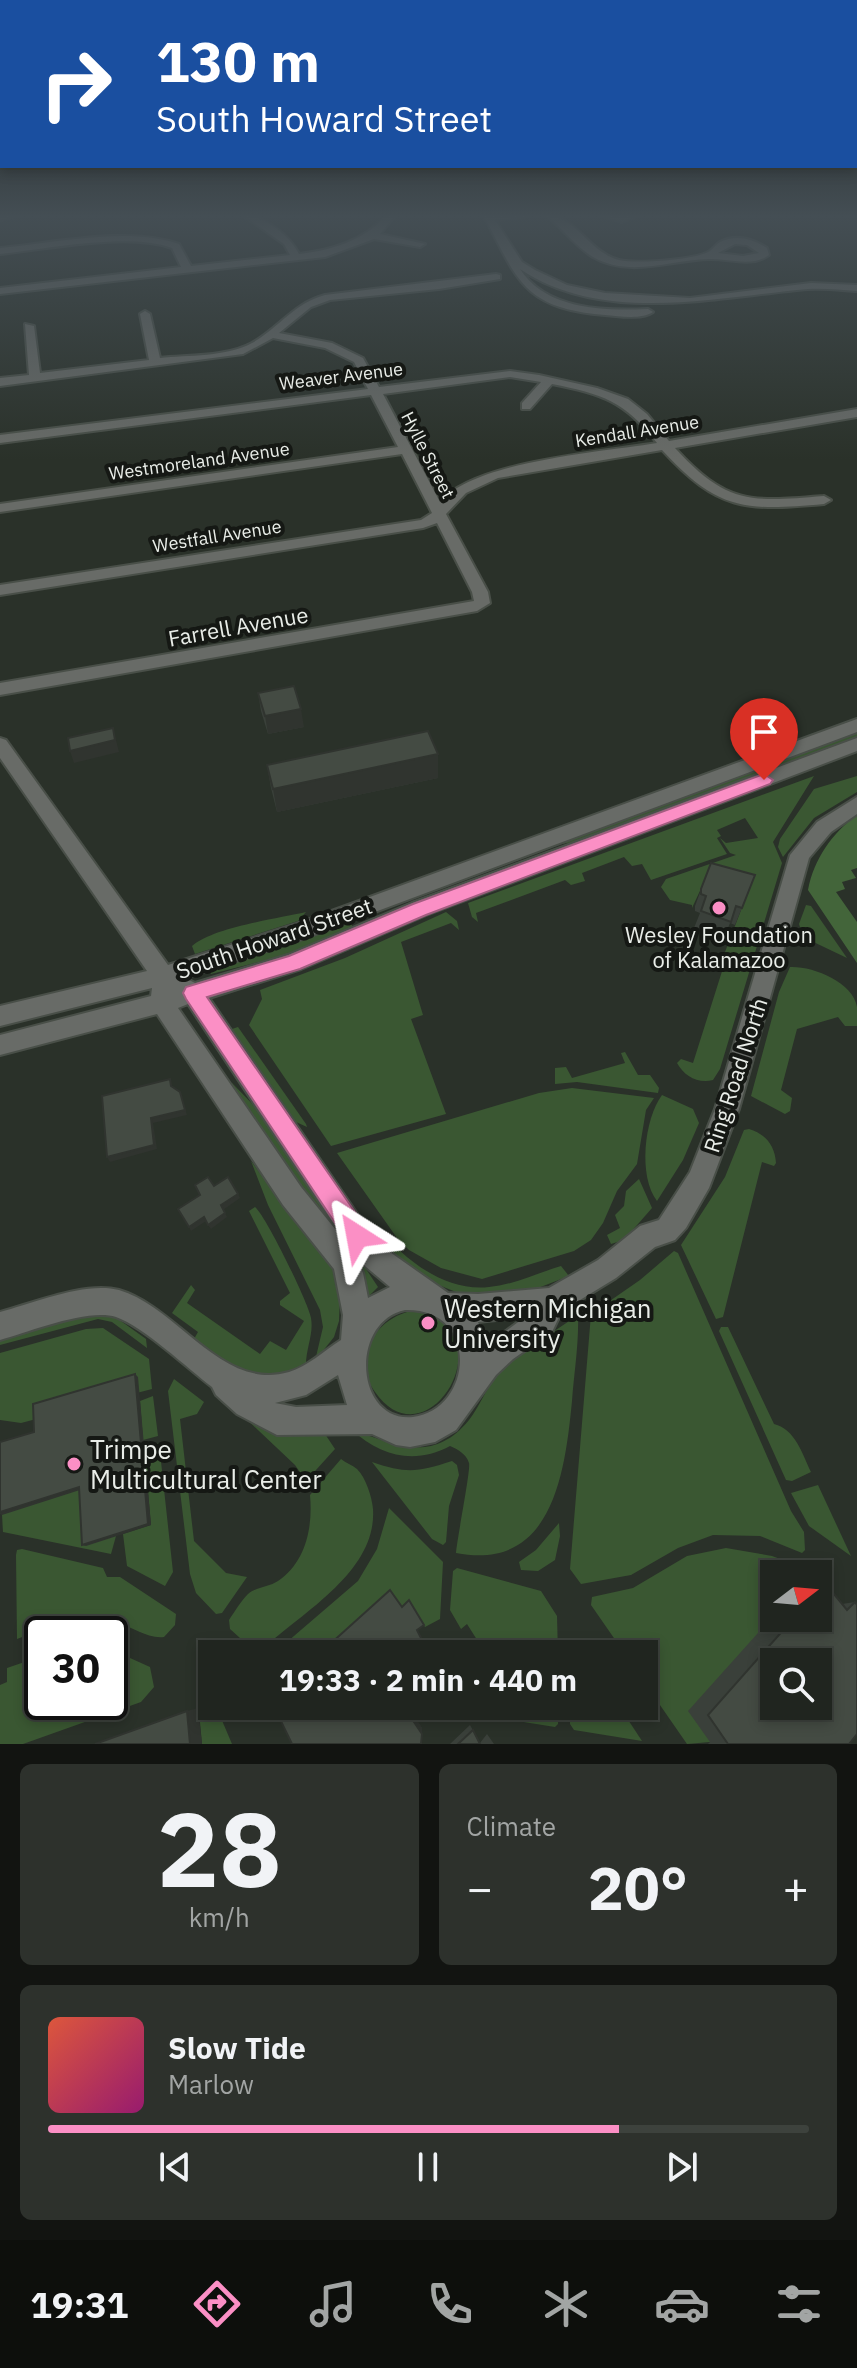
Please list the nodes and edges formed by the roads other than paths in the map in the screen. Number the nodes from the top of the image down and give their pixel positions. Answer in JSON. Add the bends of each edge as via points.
{"nodes":[{"id":1,"x":330,"y":297,"type":"edge"},
{"id":2,"x":546,"y":297,"type":"edge"},
{"id":3,"x":629,"y":297,"type":"edge"},
{"id":4,"x":719,"y":297,"type":"edge"},
{"id":5,"x":738,"y":297,"type":"edge"},
{"id":6,"x":145,"y":314,"type":"dead end"},
{"id":7,"x":29,"y":326,"type":"dead end"},
{"id":8,"x":274,"y":335,"type":"junction"},
{"id":9,"x":155,"y":363,"type":"junction"},
{"id":10,"x":35,"y":378,"type":"junction"},
{"id":11,"x":548,"y":381,"type":"junction"},
{"id":12,"x":0,"y":382,"type":"edge"},
{"id":13,"x":375,"y":390,"type":"junction"},
{"id":14,"x":526,"y":406,"type":"dead end"},
{"id":15,"x":857,"y":413,"type":"edge"},
{"id":16,"x":0,"y":439,"type":"edge"},
{"id":17,"x":665,"y":445,"type":"junction"},
{"id":18,"x":404,"y":450,"type":"junction"},
{"id":19,"x":824,"y":500,"type":"dead end"},
{"id":20,"x":0,"y":508,"type":"edge"},
{"id":21,"x":439,"y":517,"type":"junction"},
{"id":22,"x":0,"y":590,"type":"edge"},
{"id":23,"x":482,"y":603,"type":"joint"},
{"id":24,"x":0,"y":689,"type":"edge"},
{"id":25,"x":857,"y":725,"type":"edge"},
{"id":26,"x":857,"y":744,"type":"edge"},
{"id":27,"x":3,"y":755,"type":"edge"},
{"id":28,"x":857,"y":804,"type":"edge"},
{"id":29,"x":358,"y":910,"type":"junction"},
{"id":30,"x":370,"y":932,"type":"junction"},
{"id":31,"x":163,"y":976,"type":"junction"},
{"id":32,"x":193,"y":993,"type":"junction"},
{"id":33,"x":162,"y":1003,"type":"junction"},
{"id":34,"x":0,"y":1016,"type":"edge"},
{"id":35,"x":0,"y":1045,"type":"edge"},
{"id":36,"x":552,"y":1301,"type":"junction"},
{"id":37,"x":441,"y":1303,"type":"junction"},
{"id":38,"x":0,"y":1326,"type":"edge"},
{"id":39,"x":355,"y":1342,"type":"junction"},
{"id":40,"x":223,"y":1377,"type":"junction"},
{"id":41,"x":470,"y":1389,"type":"junction"},
{"id":42,"x":374,"y":1419,"type":"junction"}],
"edges":[{"from":1,"to":8,"type":"street","via":[[291,315]]},
{"from":2,"to":5,"type":"street","via":[[601,312],[651,312]]},
{"from":3,"to":4,"type":"street"},
{"from":6,"to":9,"type":"street"},
{"from":7,"to":10,"type":"street"},
{"from":8,"to":9,"type":"street","via":[[243,351]]},
{"from":8,"to":13,"type":"street","name":"Hylle Street","via":[[347,352],[359,360]]},
{"from":9,"to":10,"type":"street"},
{"from":10,"to":12,"type":"street"},
{"from":11,"to":13,"type":"street","name":"Weaver Avenue","via":[[500,374]]},
{"from":11,"to":14,"type":"street"},
{"from":11,"to":17,"type":"street","name":"Weaver Avenue","via":[[625,402]]},
{"from":13,"to":16,"type":"street","name":"Weaver Avenue"},
{"from":13,"to":18,"type":"street","name":"Hylle Street"},
{"from":15,"to":17,"type":"street","name":"Kendall Avenue"},
{"from":17,"to":19,"type":"street","name":"Weaver Avenue","via":[[706,487],[731,500],[759,505]]},
{"from":17,"to":21,"type":"street","name":"Kendall Avenue","via":[[482,478],[452,496]]},
{"from":18,"to":20,"type":"street","name":"Westmoreland Avenue"},
{"from":18,"to":21,"type":"street","name":"Hylle Street"},
{"from":21,"to":22,"type":"street","name":"Westfall Avenue","via":[[423,524]]},
{"from":21,"to":23,"type":"street","name":"Hylle Street"},
{"from":23,"to":24,"type":"street","name":"Farrell Avenue"},
{"from":25,"to":29,"type":"street","name":"South Howard Street"},
{"from":26,"to":30,"type":"street","name":"South Howard Street"},
{"from":27,"to":31,"type":"street"},
{"from":28,"to":36,"type":"street","name":"Ring Road North","via":[[824,827],[800,855],[727,1109],[700,1179],[677,1219],[666,1231],[649,1235],[607,1269]]},
{"from":29,"to":30,"type":"street"},
{"from":29,"to":31,"type":"street","name":"South Howard Street"},
{"from":30,"to":32,"type":"street","name":"South Howard Street","via":[[293,963]]},
{"from":31,"to":32,"type":"street"},
{"from":31,"to":33,"type":"street"},
{"from":31,"to":34,"type":"street","name":"South Howard Street"},
{"from":32,"to":33,"type":"street","name":"South Howard Street"},
{"from":32,"to":37,"type":"street","via":[[368,1252]]},
{"from":33,"to":35,"type":"street","name":"South Howard Street"},
{"from":33,"to":39,"type":"street","via":[[292,1196],[343,1260],[355,1288]]},
{"from":36,"to":37,"type":"street","name":"Ring Road North","via":[[478,1308]]},
{"from":36,"to":41,"type":"street","name":"Ring Road North","via":[[542,1322],[503,1349]]},
{"from":37,"to":39,"type":"street","via":[[412,1295],[391,1299],[371,1312]]},
{"from":37,"to":41,"type":"street","via":[[472,1340]]},
{"from":38,"to":40,"type":"street","via":[[88,1302],[117,1303]]},
{"from":39,"to":40,"type":"street","via":[[324,1369],[275,1391]]},
{"from":39,"to":42,"type":"street","via":[[354,1388]]},
{"from":40,"to":42,"type":"street","name":"Ring Road North","via":[[257,1410],[277,1420]]},
{"from":41,"to":42,"type":"street","name":"Ring Road North","via":[[446,1420],[425,1430],[396,1430]]}]}
